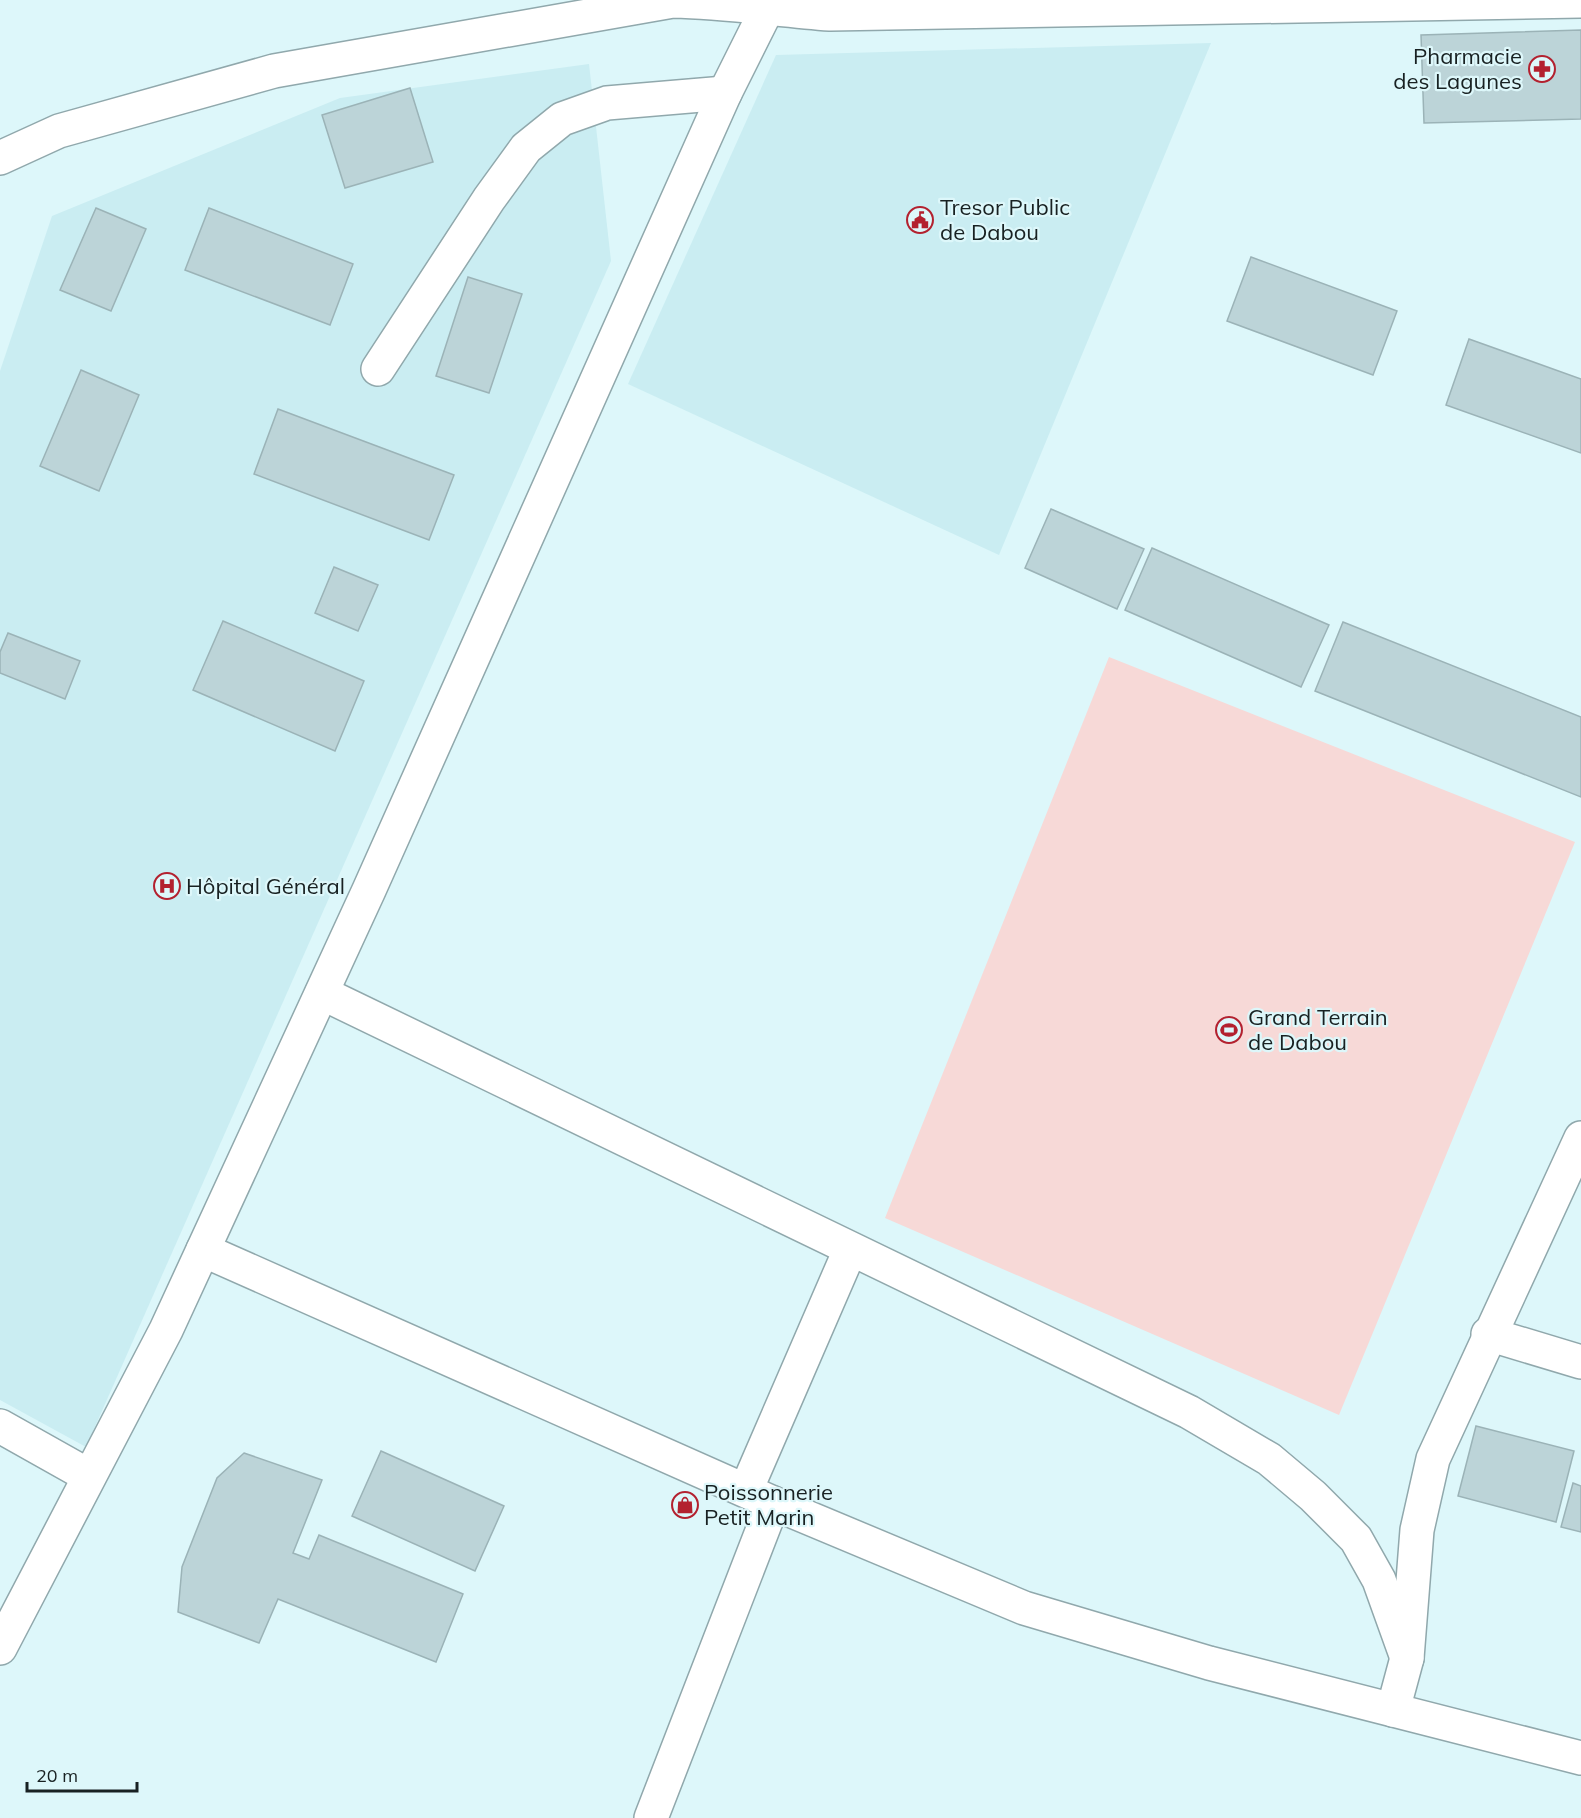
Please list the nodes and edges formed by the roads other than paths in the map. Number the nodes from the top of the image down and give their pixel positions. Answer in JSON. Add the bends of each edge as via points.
{"nodes":[{"id":1,"x":673,"y":0,"type":"edge"},
{"id":2,"x":1581,"y":1,"type":"edge"},
{"id":3,"x":832,"y":7,"type":"edge"},
{"id":4,"x":767,"y":9,"type":"junction"},
{"id":5,"x":725,"y":93,"type":"junction"},
{"id":6,"x":0,"y":158,"type":"edge"},
{"id":7,"x":378,"y":369,"type":"dead end"},
{"id":8,"x":322,"y":993,"type":"junction"},
{"id":9,"x":1581,"y":1138,"type":"edge"},
{"id":10,"x":202,"y":1250,"type":"junction"},
{"id":11,"x":850,"y":1250,"type":"junction"},
{"id":12,"x":1488,"y":1334,"type":"junction"},
{"id":13,"x":1581,"y":1362,"type":"edge"},
{"id":14,"x":0,"y":1426,"type":"edge"},
{"id":15,"x":89,"y":1476,"type":"junction"},
{"id":16,"x":759,"y":1496,"type":"junction"},
{"id":17,"x":0,"y":1648,"type":"edge"},
{"id":18,"x":1407,"y":1658,"type":"junction"},
{"id":19,"x":1393,"y":1710,"type":"junction"},
{"id":20,"x":1581,"y":1758,"type":"edge"},
{"id":21,"x":651,"y":1818,"type":"edge"}],
"edges":[{"from":1,"to":4,"type":"street"},
{"from":1,"to":6,"type":"street","via":[[274,71],[58,131]]},
{"from":2,"to":3,"type":"street"},
{"from":3,"to":4,"type":"street"},
{"from":4,"to":5,"type":"street"},
{"from":5,"to":7,"type":"street","via":[[607,103],[553,126],[526,148],[489,198]]},
{"from":5,"to":8,"type":"street"},
{"from":8,"to":10,"type":"street"},
{"from":8,"to":11,"type":"street"},
{"from":9,"to":12,"type":"street"},
{"from":10,"to":15,"type":"street","via":[[166,1330]]},
{"from":10,"to":16,"type":"street"},
{"from":11,"to":16,"type":"street"},
{"from":11,"to":18,"type":"street","via":[[1188,1412],[1269,1459],[1356,1539],[1379,1580]]},
{"from":12,"to":13,"type":"street"},
{"from":12,"to":18,"type":"street","via":[[1433,1459],[1423,1498]]},
{"from":14,"to":15,"type":"street"},
{"from":15,"to":17,"type":"street"},
{"from":16,"to":19,"type":"street","via":[[1024,1608],[1209,1663]]},
{"from":16,"to":21,"type":"street"},
{"from":18,"to":19,"type":"street"},
{"from":19,"to":20,"type":"street"}]}
